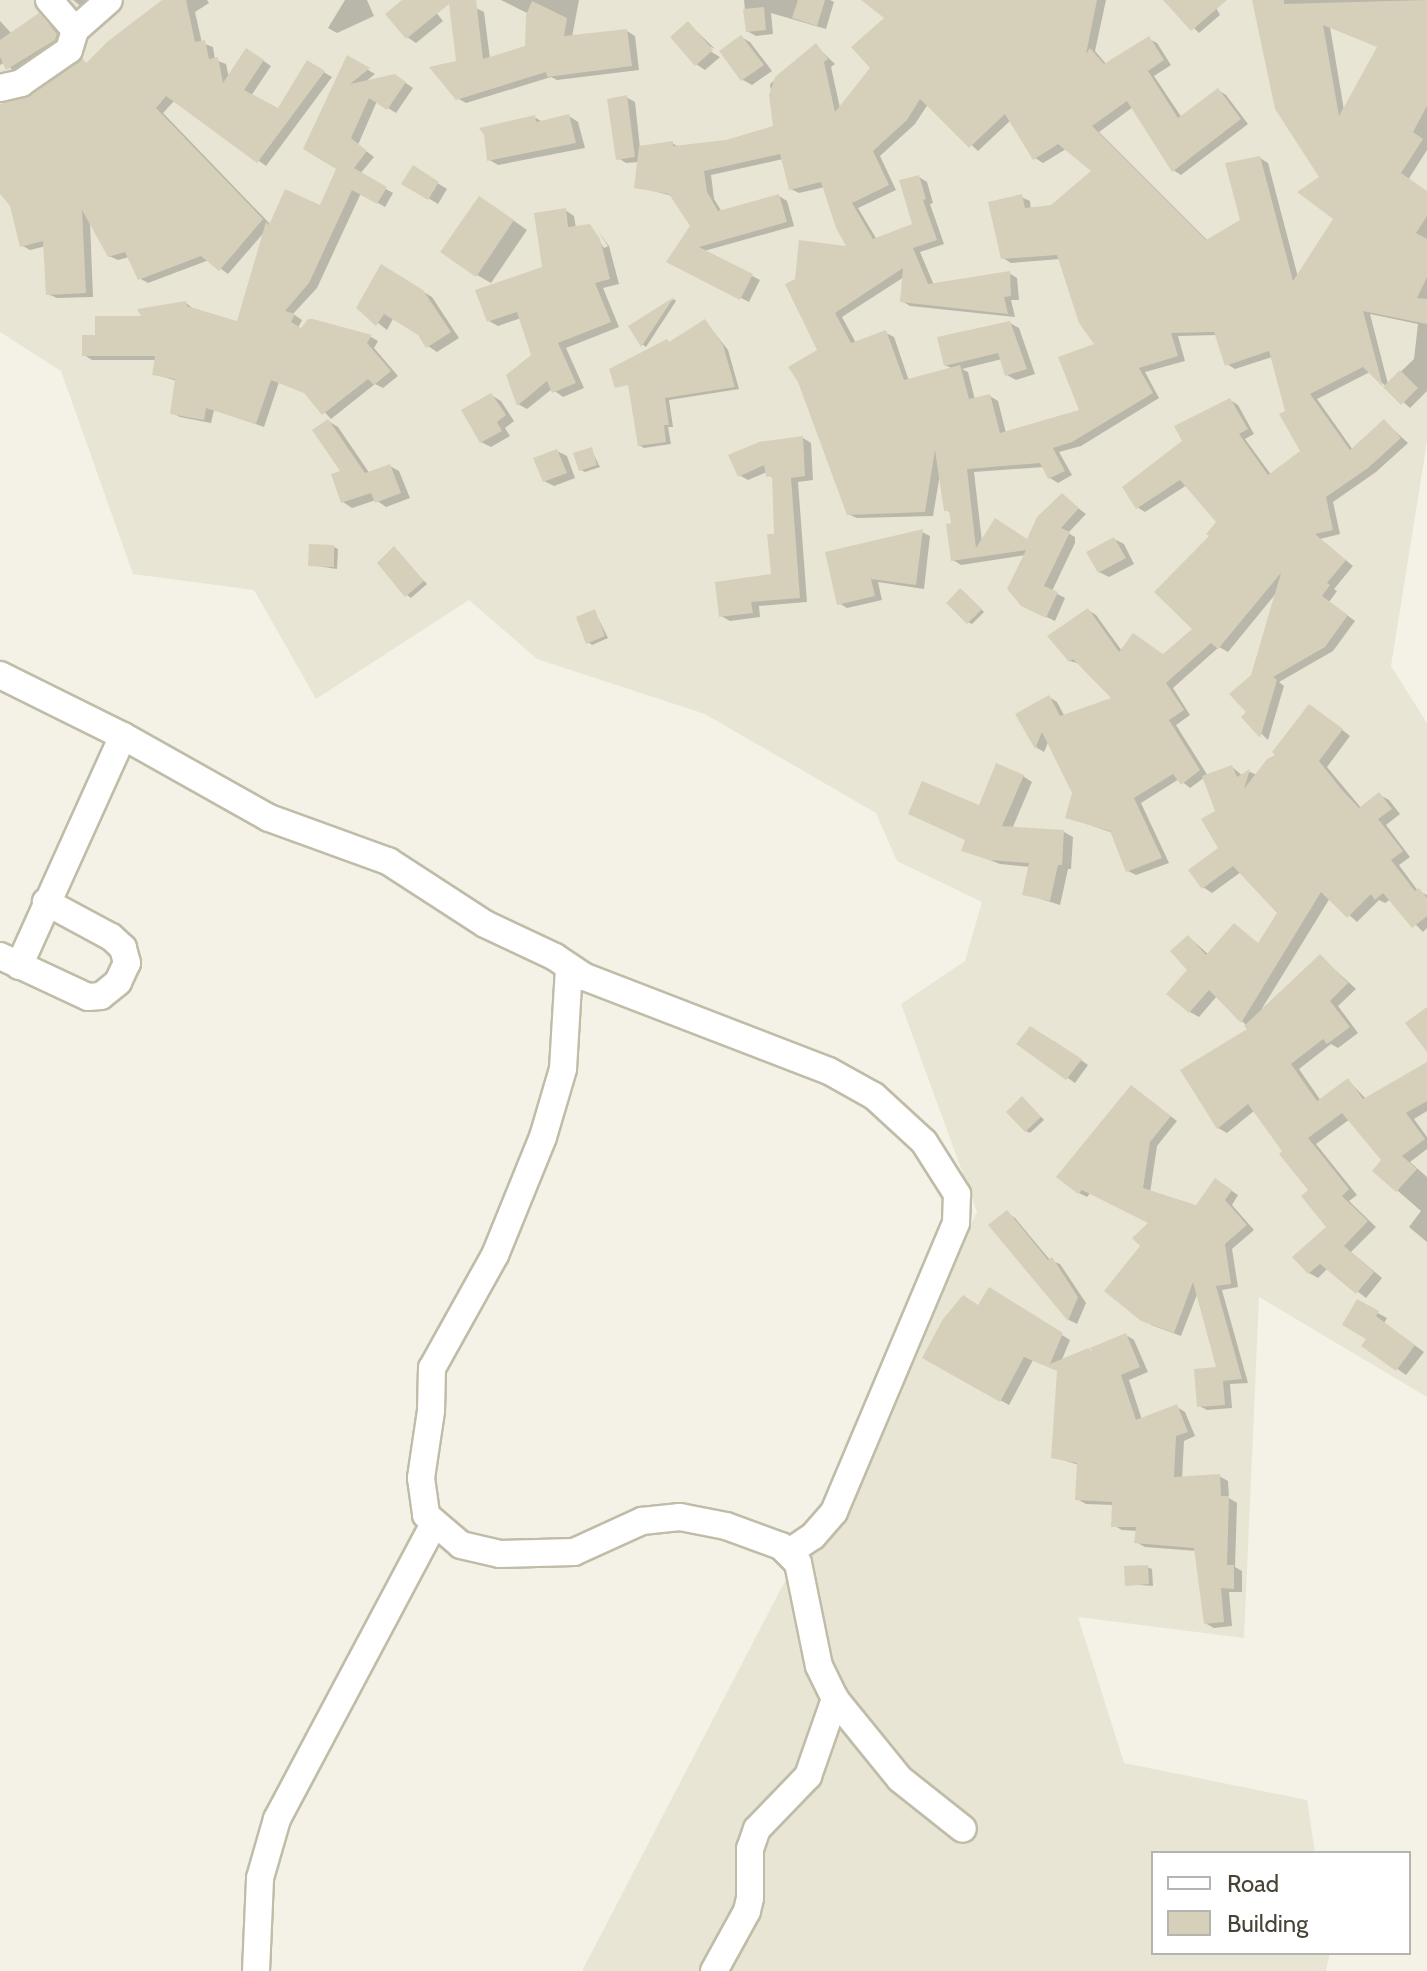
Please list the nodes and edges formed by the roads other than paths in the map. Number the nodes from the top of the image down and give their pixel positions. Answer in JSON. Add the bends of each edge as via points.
{"nodes":[{"id":1,"x":49,"y":0,"type":"edge"},
{"id":2,"x":109,"y":0,"type":"edge"},
{"id":3,"x":75,"y":30,"type":"junction"},
{"id":4,"x":0,"y":88,"type":"edge"},
{"id":5,"x":0,"y":675,"type":"edge"},
{"id":6,"x":123,"y":736,"type":"junction"},
{"id":7,"x":46,"y":902,"type":"junction"},
{"id":8,"x":10,"y":961,"type":"edge"},
{"id":9,"x":569,"y":968,"type":"junction"},
{"id":10,"x":433,"y":1525,"type":"junction"},
{"id":11,"x":789,"y":1552,"type":"junction"},
{"id":12,"x":835,"y":1699,"type":"junction"},
{"id":13,"x":963,"y":1829,"type":"dead end"},
{"id":14,"x":256,"y":1971,"type":"edge"},
{"id":15,"x":714,"y":1971,"type":"edge"}],
"edges":[{"from":1,"to":3,"type":"street"},
{"from":2,"to":3,"type":"street"},
{"from":3,"to":4,"type":"street","via":[[69,50],[21,83]]},
{"from":5,"to":6,"type":"street"},
{"from":6,"to":7,"type":"street"},
{"from":6,"to":9,"type":"street","via":[[269,818],[388,861],[485,924]]},
{"from":7,"to":8,"type":"street"},
{"from":7,"to":8,"type":"street","via":[[111,937],[126,955],[124,972],[106,993],[88,997]]},
{"from":9,"to":10,"type":"street","via":[[563,1069],[543,1137],[495,1255],[432,1368],[421,1502]]},
{"from":9,"to":11,"type":"street","via":[[637,1000],[808,1061],[874,1096],[924,1142],[957,1194],[956,1223],[834,1512]]},
{"from":10,"to":11,"type":"street","via":[[479,1551],[555,1555],[574,1552],[642,1521],[680,1517],[726,1526]]},
{"from":10,"to":14,"type":"street","via":[[277,1819],[260,1878]]},
{"from":11,"to":12,"type":"street","via":[[800,1569],[819,1666]]},
{"from":12,"to":13,"type":"street","via":[[900,1779]]},
{"from":12,"to":15,"type":"street","via":[[808,1776],[757,1829],[750,1849],[747,1911]]}]}
